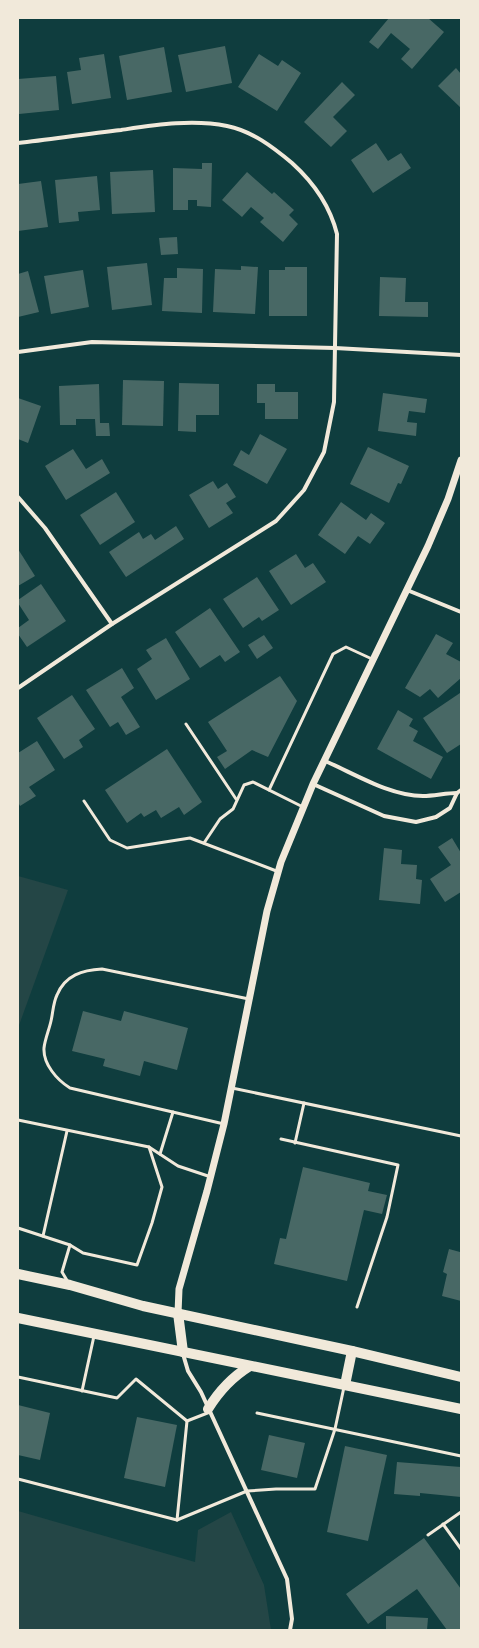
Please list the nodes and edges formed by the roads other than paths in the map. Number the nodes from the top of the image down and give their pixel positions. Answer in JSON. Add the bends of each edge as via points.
{"nodes":[{"id":1,"x":18,"y":143,"type":"edge"},
{"id":2,"x":335,"y":348,"type":"junction"},
{"id":3,"x":18,"y":352,"type":"edge"},
{"id":4,"x":461,"y":355,"type":"edge"},
{"id":5,"x":461,"y":460,"type":"edge"},
{"id":6,"x":18,"y":497,"type":"edge"},
{"id":7,"x":406,"y":590,"type":"junction"},
{"id":8,"x":461,"y":612,"type":"edge"},
{"id":9,"x":112,"y":624,"type":"junction"},
{"id":10,"x":373,"y":659,"type":"junction"},
{"id":11,"x":18,"y":688,"type":"edge"},
{"id":12,"x":186,"y":724,"type":"dead end"},
{"id":13,"x":325,"y":760,"type":"junction"},
{"id":14,"x":313,"y":784,"type":"junction"},
{"id":15,"x":269,"y":790,"type":"junction"},
{"id":16,"x":459,"y":791,"type":"edge"},
{"id":17,"x":236,"y":799,"type":"junction"},
{"id":18,"x":84,"y":801,"type":"dead end"},
{"id":19,"x":303,"y":807,"type":"junction"},
{"id":20,"x":204,"y":843,"type":"junction"},
{"id":21,"x":279,"y":872,"type":"junction"},
{"id":22,"x":249,"y":999,"type":"junction"},
{"id":23,"x":231,"y":1088,"type":"junction"},
{"id":24,"x":304,"y":1103,"type":"junction"},
{"id":25,"x":173,"y":1112,"type":"junction"},
{"id":26,"x":18,"y":1120,"type":"edge"},
{"id":27,"x":224,"y":1124,"type":"junction"},
{"id":28,"x":67,"y":1131,"type":"junction"},
{"id":29,"x":461,"y":1136,"type":"edge"},
{"id":30,"x":281,"y":1139,"type":"dead end"},
{"id":31,"x":295,"y":1142,"type":"junction"},
{"id":32,"x":149,"y":1147,"type":"junction"},
{"id":33,"x":160,"y":1154,"type":"junction"},
{"id":34,"x":211,"y":1178,"type":"junction"},
{"id":35,"x":18,"y":1228,"type":"edge"},
{"id":36,"x":43,"y":1236,"type":"junction"},
{"id":37,"x":70,"y":1245,"type":"junction"},
{"id":38,"x":18,"y":1274,"type":"edge"},
{"id":39,"x":70,"y":1285,"type":"junction"},
{"id":40,"x":357,"y":1307,"type":"dead end"},
{"id":41,"x":178,"y":1313,"type":"junction"},
{"id":42,"x":18,"y":1318,"type":"edge"},
{"id":43,"x":94,"y":1334,"type":"junction"},
{"id":44,"x":352,"y":1351,"type":"junction"},
{"id":45,"x":183,"y":1352,"type":"junction"},
{"id":46,"x":250,"y":1366,"type":"junction"},
{"id":47,"x":18,"y":1377,"type":"edge"},
{"id":48,"x":461,"y":1377,"type":"edge"},
{"id":49,"x":345,"y":1385,"type":"junction"},
{"id":50,"x":82,"y":1391,"type":"junction"},
{"id":51,"x":461,"y":1409,"type":"edge"},
{"id":52,"x":209,"y":1410,"type":"junction"},
{"id":53,"x":257,"y":1413,"type":"dead end"},
{"id":54,"x":187,"y":1421,"type":"junction"},
{"id":55,"x":335,"y":1429,"type":"junction"},
{"id":56,"x":461,"y":1456,"type":"edge"},
{"id":57,"x":18,"y":1479,"type":"edge"},
{"id":58,"x":247,"y":1491,"type":"junction"},
{"id":59,"x":461,"y":1512,"type":"edge"},
{"id":60,"x":177,"y":1520,"type":"junction"},
{"id":61,"x":443,"y":1524,"type":"junction"},
{"id":62,"x":428,"y":1534,"type":"dead end"},
{"id":63,"x":461,"y":1549,"type":"edge"},
{"id":64,"x":290,"y":1630,"type":"edge"}],
"edges":[{"from":1,"to":2,"type":"street","via":[[168,124],[227,126],[256,136],[304,174],[333,219],[337,234]]},
{"from":2,"to":3,"type":"street","via":[[92,342]]},
{"from":2,"to":4,"type":"street"},
{"from":2,"to":9,"type":"street","via":[[334,402],[324,452],[304,490],[276,521]]},
{"from":5,"to":7,"type":"street","via":[[448,499]]},
{"from":6,"to":9,"type":"street","via":[[46,528]]},
{"from":7,"to":8,"type":"street"},
{"from":7,"to":10,"type":"street"},
{"from":9,"to":11,"type":"street"},
{"from":10,"to":13,"type":"street"},
{"from":10,"to":15,"type":"lane","via":[[346,647],[333,654]]},
{"from":12,"to":17,"type":"lane"},
{"from":13,"to":14,"type":"street"},
{"from":13,"to":16,"type":"street","via":[[394,792],[424,796]]},
{"from":14,"to":16,"type":"street","via":[[384,816],[416,822],[436,817],[450,808]]},
{"from":14,"to":19,"type":"street"},
{"from":15,"to":17,"type":"lane","via":[[253,782],[244,785]]},
{"from":15,"to":19,"type":"lane"},
{"from":17,"to":20,"type":"lane","via":[[233,809],[220,819]]},
{"from":18,"to":20,"type":"lane","via":[[110,840],[126,848],[190,838]]},
{"from":19,"to":21,"type":"street"},
{"from":20,"to":21,"type":"lane"},
{"from":21,"to":22,"type":"street"},
{"from":22,"to":23,"type":"street"},
{"from":22,"to":25,"type":"lane","via":[[102,969],[78,973],[62,986],[57,995],[44,1050],[47,1062],[60,1081],[70,1088]]},
{"from":23,"to":24,"type":"lane"},
{"from":23,"to":27,"type":"street"},
{"from":24,"to":29,"type":"lane"},
{"from":24,"to":31,"type":"lane"},
{"from":25,"to":27,"type":"lane"},
{"from":25,"to":33,"type":"lane"},
{"from":26,"to":28,"type":"lane"},
{"from":27,"to":34,"type":"street"},
{"from":28,"to":32,"type":"lane"},
{"from":28,"to":36,"type":"lane"},
{"from":30,"to":31,"type":"lane"},
{"from":31,"to":40,"type":"lane","via":[[398,1164],[387,1217]]},
{"from":32,"to":33,"type":"lane"},
{"from":32,"to":37,"type":"lane","via":[[162,1187],[137,1265],[83,1253]]},
{"from":33,"to":34,"type":"lane","via":[[178,1166]]},
{"from":34,"to":41,"type":"street","via":[[180,1289]]},
{"from":35,"to":36,"type":"lane"},
{"from":36,"to":37,"type":"lane"},
{"from":37,"to":39,"type":"lane","via":[[62,1272]]},
{"from":38,"to":39,"type":"main road"},
{"from":39,"to":41,"type":"main road","via":[[143,1306]]},
{"from":41,"to":44,"type":"main road"},
{"from":41,"to":45,"type":"main road"},
{"from":42,"to":43,"type":"main road"},
{"from":43,"to":45,"type":"main road"},
{"from":43,"to":50,"type":"lane"},
{"from":44,"to":48,"type":"main road"},
{"from":44,"to":49,"type":"main road"},
{"from":45,"to":46,"type":"main road"},
{"from":45,"to":52,"type":"street","via":[[188,1371]]},
{"from":46,"to":49,"type":"main road"},
{"from":46,"to":52,"type":"main road","via":[[227,1383]]},
{"from":47,"to":50,"type":"lane"},
{"from":49,"to":51,"type":"main road"},
{"from":49,"to":55,"type":"lane"},
{"from":50,"to":54,"type":"lane","via":[[117,1398],[136,1379]]},
{"from":52,"to":54,"type":"lane"},
{"from":52,"to":58,"type":"street"},
{"from":53,"to":55,"type":"lane"},
{"from":54,"to":60,"type":"lane"},
{"from":55,"to":56,"type":"lane"},
{"from":55,"to":58,"type":"lane","via":[[315,1489]]},
{"from":57,"to":60,"type":"lane"},
{"from":58,"to":60,"type":"lane"},
{"from":58,"to":64,"type":"street","via":[[287,1579],[292,1619]]},
{"from":59,"to":61,"type":"lane"},
{"from":61,"to":62,"type":"lane"},
{"from":61,"to":63,"type":"lane"}]}
